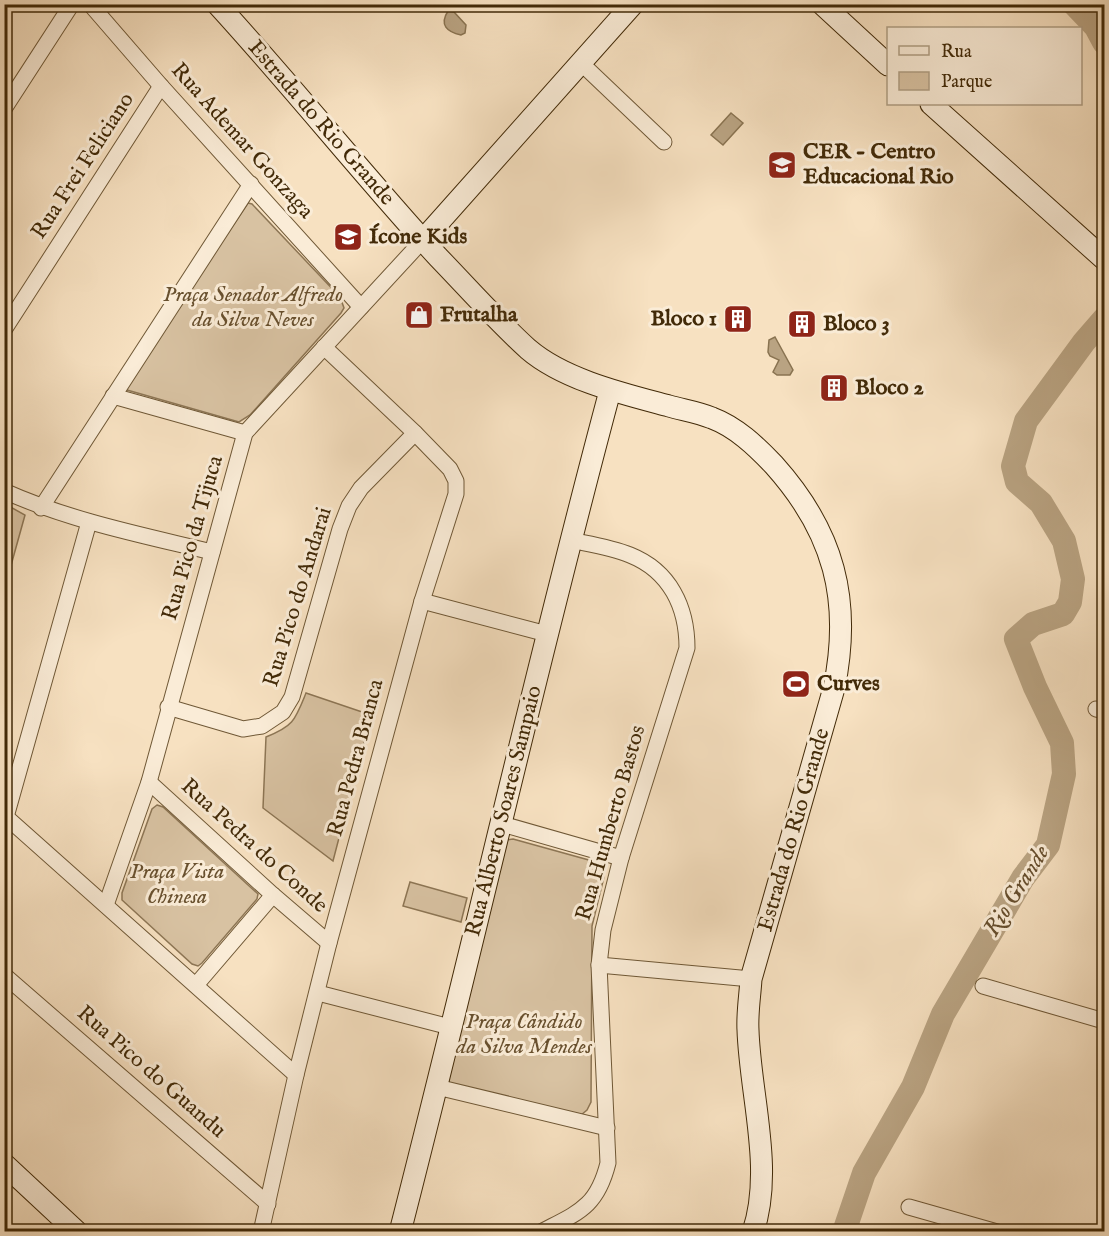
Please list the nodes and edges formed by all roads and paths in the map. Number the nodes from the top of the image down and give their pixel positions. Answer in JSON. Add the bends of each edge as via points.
{"nodes":[{"id":1,"x":72,"y":4,"type":"edge"},
{"id":2,"x":90,"y":4,"type":"edge"},
{"id":3,"x":217,"y":4,"type":"edge"},
{"id":4,"x":633,"y":4,"type":"edge"},
{"id":5,"x":822,"y":4,"type":"edge"},
{"id":6,"x":582,"y":64,"type":"junction"},
{"id":7,"x":887,"y":64,"type":"edge"},
{"id":8,"x":161,"y":86,"type":"junction"},
{"id":9,"x":932,"y":105,"type":"edge"},
{"id":10,"x":4,"y":109,"type":"edge"},
{"id":11,"x":664,"y":142,"type":"dead end"},
{"id":12,"x":251,"y":184,"type":"junction"},
{"id":13,"x":423,"y":240,"type":"junction"},
{"id":14,"x":1104,"y":259,"type":"edge"},
{"id":15,"x":361,"y":307,"type":"junction"},
{"id":16,"x":4,"y":330,"type":"edge"},
{"id":17,"x":324,"y":347,"type":"junction"},
{"id":18,"x":610,"y":391,"type":"junction"},
{"id":19,"x":113,"y":396,"type":"junction"},
{"id":20,"x":245,"y":433,"type":"junction"},
{"id":21,"x":416,"y":434,"type":"junction"},
{"id":22,"x":4,"y":492,"type":"edge"},
{"id":23,"x":41,"y":508,"type":"junction"},
{"id":24,"x":89,"y":522,"type":"junction"},
{"id":25,"x":570,"y":540,"type":"junction"},
{"id":26,"x":212,"y":552,"type":"junction"},
{"id":27,"x":422,"y":601,"type":"junction"},
{"id":28,"x":546,"y":634,"type":"junction"},
{"id":29,"x":168,"y":707,"type":"junction"},
{"id":30,"x":149,"y":782,"type":"junction"},
{"id":31,"x":5,"y":818,"type":"edge"},
{"id":32,"x":502,"y":824,"type":"junction"},
{"id":33,"x":621,"y":858,"type":"junction"},
{"id":34,"x":273,"y":895,"type":"junction"},
{"id":35,"x":106,"y":905,"type":"junction"},
{"id":36,"x":329,"y":943,"type":"junction"},
{"id":37,"x":599,"y":965,"type":"junction"},
{"id":38,"x":4,"y":975,"type":"edge"},
{"id":39,"x":751,"y":980,"type":"junction"},
{"id":40,"x":196,"y":985,"type":"junction"},
{"id":41,"x":983,"y":986,"type":"dead end"},
{"id":42,"x":318,"y":993,"type":"junction"},
{"id":43,"x":1104,"y":1021,"type":"edge"},
{"id":44,"x":450,"y":1027,"type":"junction"},
{"id":45,"x":296,"y":1075,"type":"junction"},
{"id":46,"x":437,"y":1087,"type":"junction"},
{"id":47,"x":607,"y":1128,"type":"junction"},
{"id":48,"x":4,"y":1164,"type":"edge"},
{"id":49,"x":267,"y":1204,"type":"junction"},
{"id":50,"x":909,"y":1207,"type":"dead end"},
{"id":51,"x":77,"y":1232,"type":"edge"},
{"id":52,"x":261,"y":1232,"type":"edge"},
{"id":53,"x":400,"y":1232,"type":"edge"},
{"id":54,"x":541,"y":1232,"type":"edge"},
{"id":55,"x":753,"y":1232,"type":"edge"},
{"id":56,"x":997,"y":1232,"type":"edge"}],
"edges":[{"from":1,"to":10,"type":"street"},
{"from":2,"to":8,"type":"street","name":"Rua Ademar Gonzaga"},
{"from":3,"to":13,"type":"main road","name":"Estrada do Rio Grande"},
{"from":4,"to":6,"type":"main road"},
{"from":5,"to":7,"type":"main road"},
{"from":6,"to":11,"type":"street"},
{"from":6,"to":13,"type":"main road"},
{"from":8,"to":12,"type":"street","name":"Rua Ademar Gonzaga"},
{"from":8,"to":16,"type":"street","name":"Rua Frei Feliciano"},
{"from":9,"to":14,"type":"main road"},
{"from":12,"to":15,"type":"street","name":"Rua Ademar Gonzaga"},
{"from":12,"to":19,"type":"street"},
{"from":13,"to":15,"type":"street","name":"Rua Pico da Tijuca"},
{"from":13,"to":18,"type":"main road","name":"Estrada do Rio Grande","via":[[531,351]]},
{"from":15,"to":17,"type":"street","name":"Rua Pico da Tijuca"},
{"from":17,"to":20,"type":"street","name":"Rua Pico da Tijuca"},
{"from":17,"to":21,"type":"street","name":"Rua Pedra Branca"},
{"from":18,"to":25,"type":"main road","name":"Rua Alberto Soares Sampaio"},
{"from":18,"to":39,"type":"main road","name":"Estrada do Rio Grande","via":[[712,418],[737,432],[795,488],[826,545],[834,572],[842,622],[834,688]]},
{"from":19,"to":20,"type":"street"},
{"from":19,"to":23,"type":"street"},
{"from":20,"to":26,"type":"street","name":"Rua Pico da Tijuca"},
{"from":21,"to":27,"type":"street","name":"Rua Pedra Branca","via":[[450,469],[456,481],[456,494]]},
{"from":21,"to":29,"type":"street","name":"Rua Pico do Andarai","via":[[361,488],[349,506],[292,698],[283,711],[262,726],[243,729]]},
{"from":22,"to":23,"type":"street"},
{"from":23,"to":24,"type":"street"},
{"from":24,"to":26,"type":"street"},
{"from":24,"to":31,"type":"street"},
{"from":25,"to":28,"type":"main road","name":"Rua Alberto Soares Sampaio"},
{"from":25,"to":33,"type":"street","name":"Rua Humberto Bastos","via":[[629,554],[646,563],[676,596],[687,628],[687,648]]},
{"from":26,"to":29,"type":"street","name":"Rua Pico da Tijuca"},
{"from":27,"to":28,"type":"street"},
{"from":27,"to":36,"type":"street","name":"Rua Pedra Branca"},
{"from":28,"to":32,"type":"main road","name":"Rua Alberto Soares Sampaio"},
{"from":29,"to":30,"type":"street","name":"Rua Pico da Tijuca"},
{"from":30,"to":34,"type":"street","name":"Rua Pedra do Conde"},
{"from":30,"to":35,"type":"street","name":"Rua Pico da Tijuca"},
{"from":31,"to":35,"type":"street"},
{"from":32,"to":33,"type":"street"},
{"from":32,"to":44,"type":"main road","name":"Rua Alberto Soares Sampaio"},
{"from":33,"to":37,"type":"street","name":"Rua Humberto Bastos","via":[[603,930]]},
{"from":34,"to":36,"type":"street","name":"Rua Pedra do Conde"},
{"from":34,"to":40,"type":"street"},
{"from":35,"to":40,"type":"street"},
{"from":36,"to":42,"type":"street","name":"Rua Pedra Branca"},
{"from":37,"to":39,"type":"street"},
{"from":37,"to":47,"type":"street","name":"Rua Humberto Bastos"},
{"from":38,"to":49,"type":"street","name":"Rua Pico do Guandu"},
{"from":39,"to":55,"type":"main road","name":"Estrada do Rio Grande","via":[[748,1029],[761,1170],[759,1212]]},
{"from":40,"to":45,"type":"street"},
{"from":41,"to":43,"type":"street"},
{"from":42,"to":44,"type":"street"},
{"from":42,"to":45,"type":"street","name":"Rua Pedra Branca"},
{"from":44,"to":46,"type":"main road","name":"Rua Alberto Soares Sampaio"},
{"from":45,"to":49,"type":"street","name":"Rua Pedra Branca"},
{"from":46,"to":47,"type":"street"},
{"from":46,"to":53,"type":"main road","name":"Rua Alberto Soares Sampaio"},
{"from":47,"to":54,"type":"street","name":"Rua Humberto Bastos","via":[[608,1163],[603,1184],[593,1200],[578,1213]]},
{"from":48,"to":51,"type":"main road"},
{"from":49,"to":52,"type":"street","name":"Rua Pedra Branca"},
{"from":50,"to":56,"type":"street"}]}
